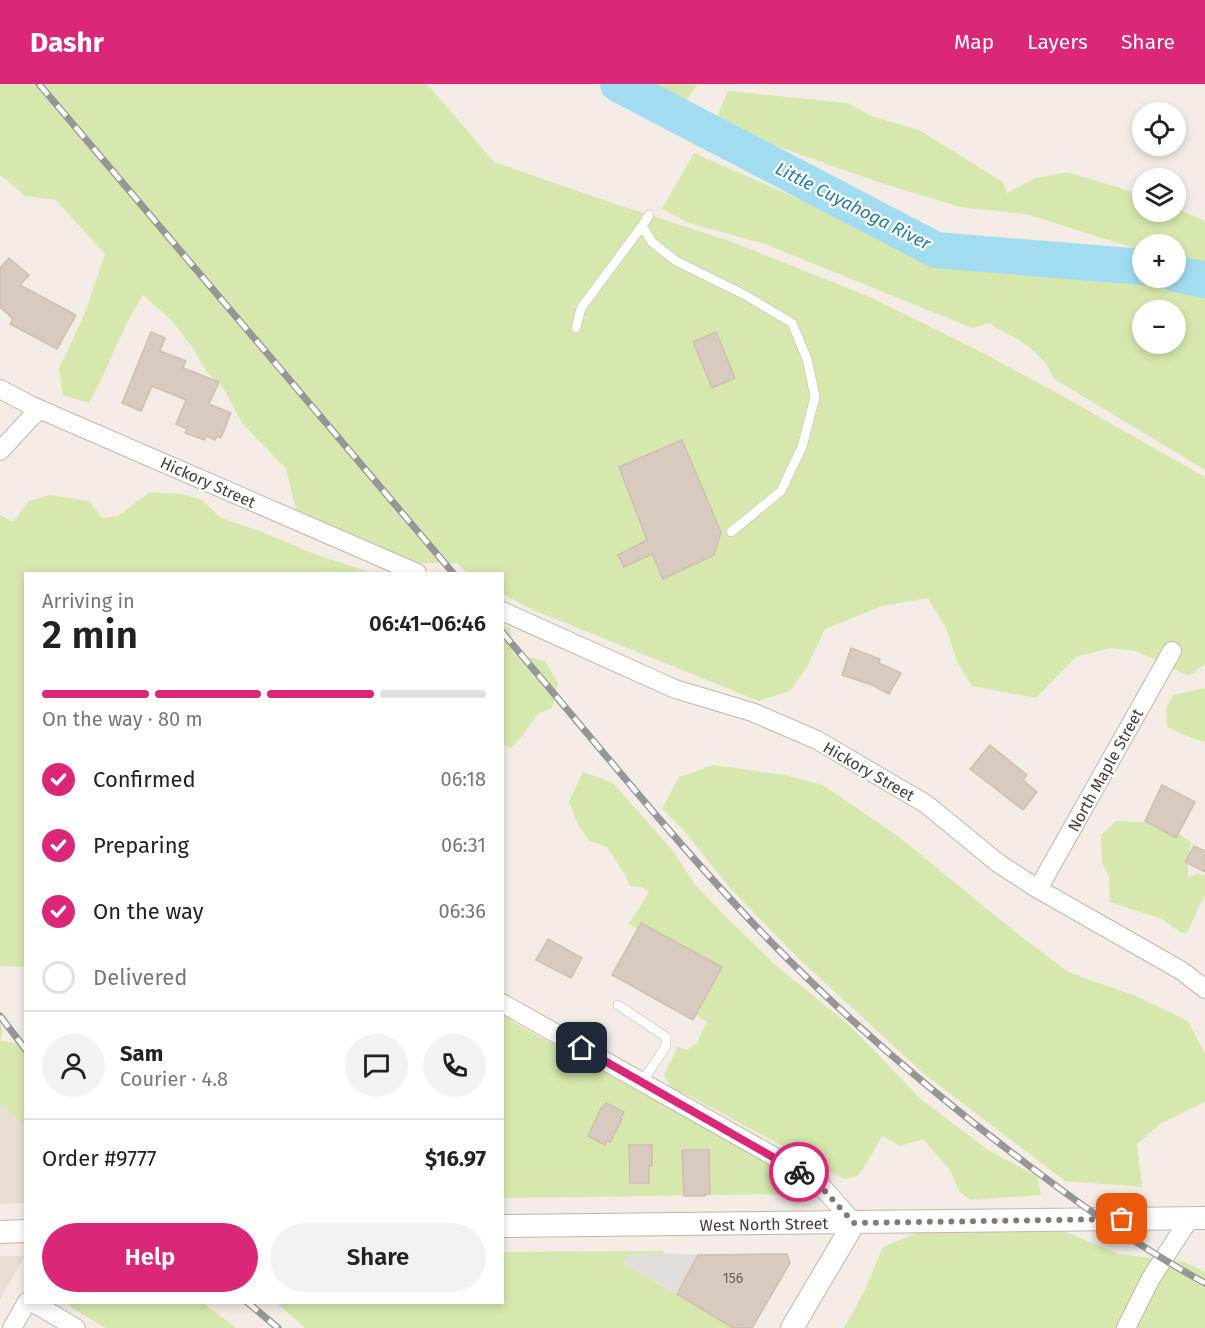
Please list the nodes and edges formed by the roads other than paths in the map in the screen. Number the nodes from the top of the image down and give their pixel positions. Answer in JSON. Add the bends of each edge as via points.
{"nodes":[{"id":1,"x":649,"y":215,"type":"dead end"},
{"id":2,"x":642,"y":226,"type":"junction"},
{"id":3,"x":576,"y":328,"type":"dead end"},
{"id":4,"x":0,"y":389,"type":"edge"},
{"id":5,"x":39,"y":409,"type":"junction"},
{"id":6,"x":0,"y":450,"type":"edge"},
{"id":7,"x":731,"y":532,"type":"dead end"},
{"id":8,"x":415,"y":572,"type":"edge"},
{"id":9,"x":504,"y":612,"type":"edge"},
{"id":10,"x":1172,"y":651,"type":"dead end"},
{"id":11,"x":1038,"y":889,"type":"junction"},
{"id":12,"x":1205,"y":989,"type":"edge"},
{"id":13,"x":504,"y":1004,"type":"edge"},
{"id":14,"x":618,"y":1005,"type":"dead end"},
{"id":15,"x":642,"y":1082,"type":"junction"},
{"id":16,"x":1197,"y":1218,"type":"edge"},
{"id":17,"x":854,"y":1223,"type":"junction"},
{"id":18,"x":504,"y":1226,"type":"edge"},
{"id":19,"x":24,"y":1231,"type":"edge"},
{"id":20,"x":0,"y":1232,"type":"edge"},
{"id":21,"x":26,"y":1304,"type":"edge"},
{"id":22,"x":35,"y":1304,"type":"edge"},
{"id":23,"x":12,"y":1328,"type":"edge"},
{"id":24,"x":76,"y":1328,"type":"edge"},
{"id":25,"x":792,"y":1328,"type":"edge"},
{"id":26,"x":1126,"y":1328,"type":"edge"}],
"edges":[{"from":1,"to":2,"type":"lane"},
{"from":2,"to":3,"type":"lane","via":[[580,308]]},
{"from":2,"to":7,"type":"lane","via":[[652,242],[676,261],[792,323],[807,359],[815,397],[802,447],[780,491]]},
{"from":4,"to":5,"type":"street","name":"Hickory Street"},
{"from":5,"to":6,"type":"street"},
{"from":5,"to":8,"type":"street","name":"Hickory Street"},
{"from":9,"to":11,"type":"street","name":"Hickory Street","via":[[675,689],[752,712],[816,740],[927,804],[998,863]]},
{"from":10,"to":11,"type":"street","name":"North Maple Street"},
{"from":11,"to":12,"type":"street","name":"Hickory Street","via":[[1182,971]]},
{"from":13,"to":15,"type":"street"},
{"from":14,"to":15,"type":"lane","via":[[666,1037],[666,1046]]},
{"from":15,"to":17,"type":"street","via":[[791,1166],[824,1190]]},
{"from":16,"to":17,"type":"street","name":"West North Street"},
{"from":16,"to":26,"type":"street","via":[[1151,1278]]},
{"from":17,"to":18,"type":"street","name":"West North Street"},
{"from":17,"to":25,"type":"street"},
{"from":19,"to":20,"type":"street"},
{"from":21,"to":23,"type":"street"},
{"from":22,"to":24,"type":"street"}]}
